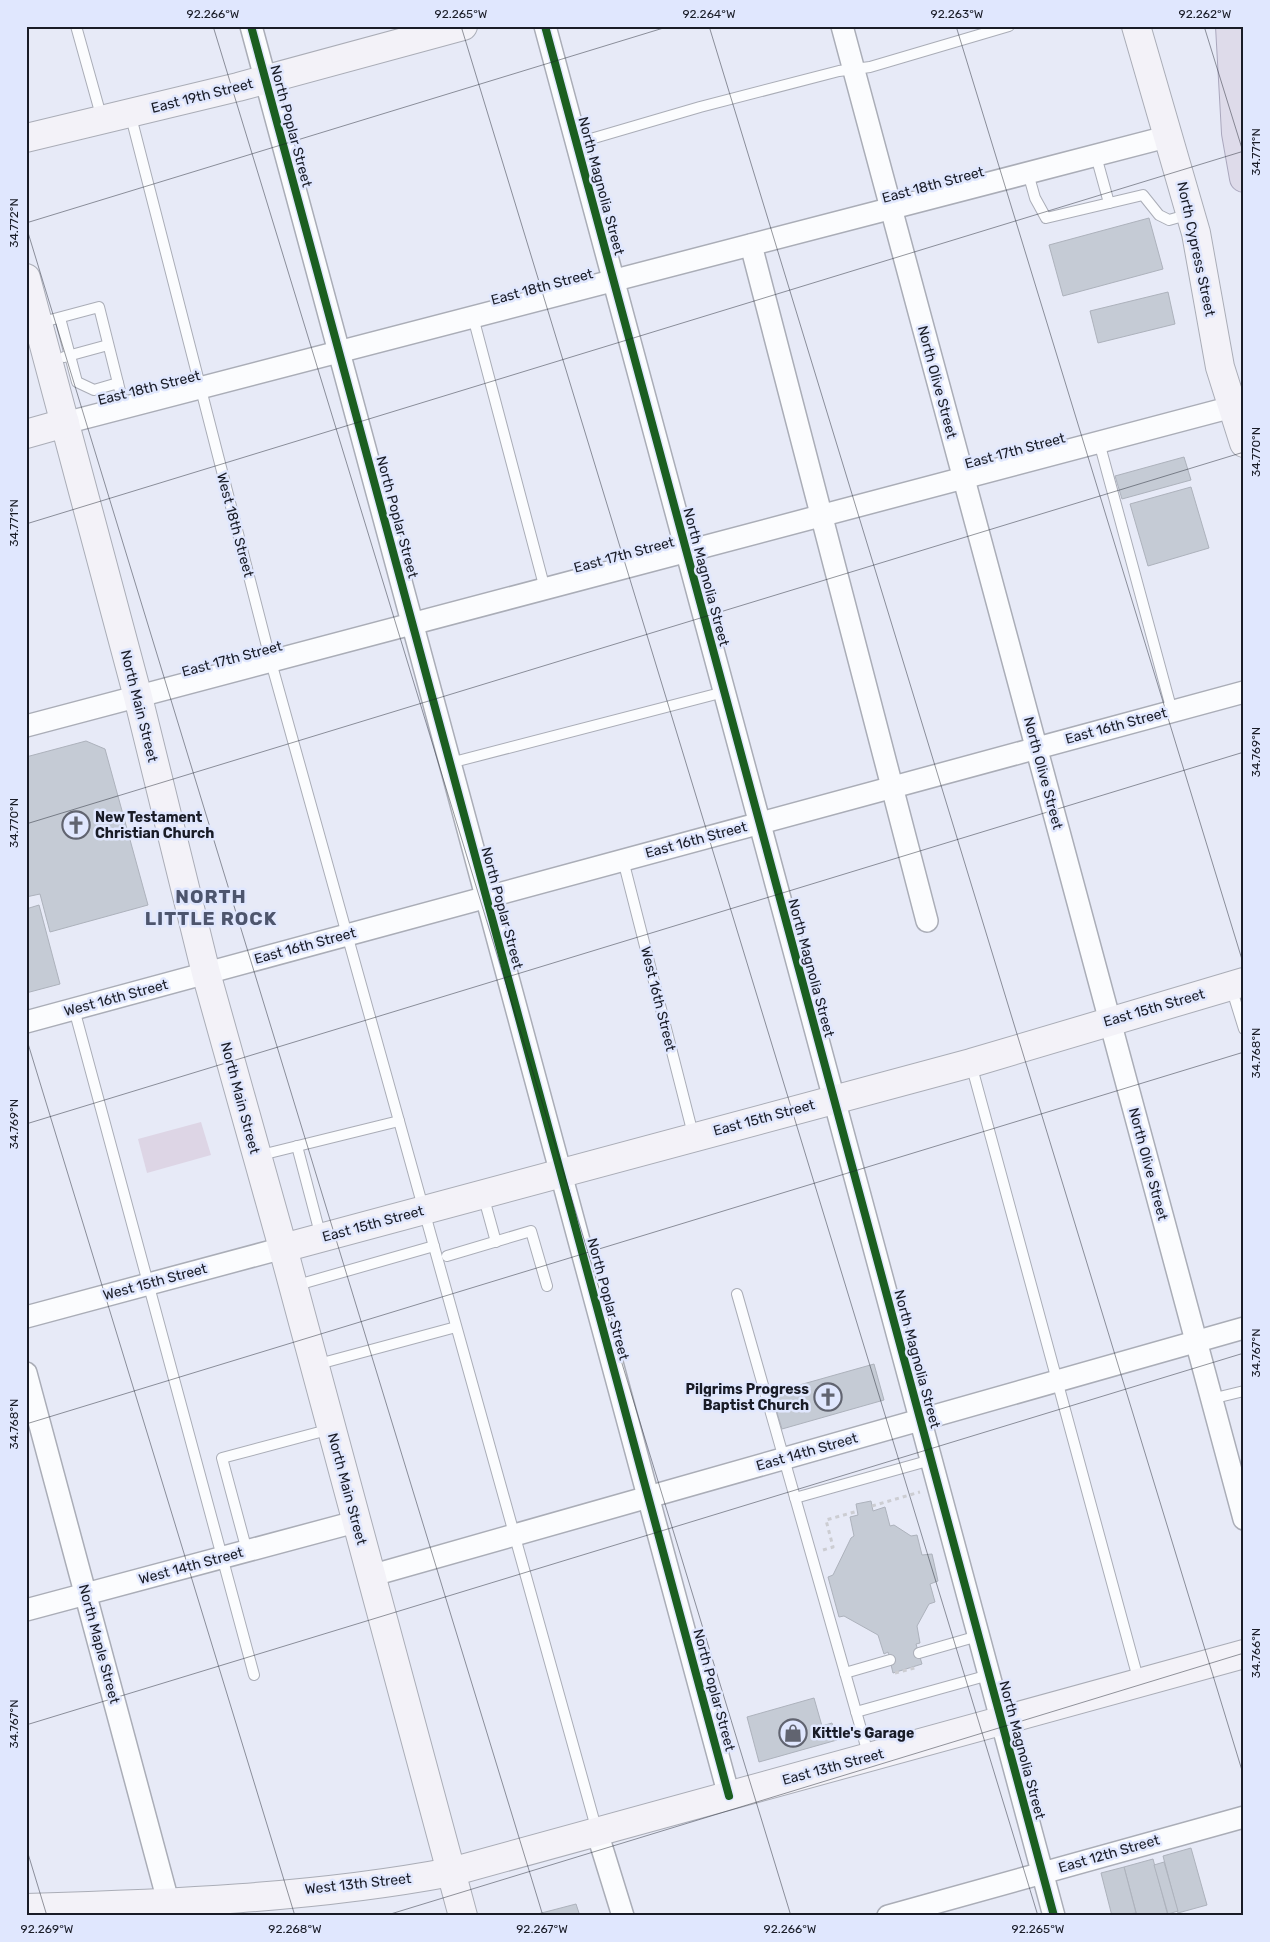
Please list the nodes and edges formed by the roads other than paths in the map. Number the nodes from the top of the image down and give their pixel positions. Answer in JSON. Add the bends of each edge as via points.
{"nodes":[{"id":1,"x":76,"y":26,"type":"edge"},
{"id":2,"x":252,"y":26,"type":"edge"},
{"id":3,"x":463,"y":26,"type":"edge"},
{"id":4,"x":545,"y":26,"type":"edge"},
{"id":5,"x":842,"y":26,"type":"edge"},
{"id":6,"x":1009,"y":26,"type":"edge"},
{"id":7,"x":1136,"y":26,"type":"edge"},
{"id":8,"x":1230,"y":26,"type":"edge"},
{"id":9,"x":1241,"y":26,"type":"edge"},
{"id":10,"x":404,"y":34,"type":"edge"},
{"id":11,"x":1244,"y":40,"type":"edge"},
{"id":12,"x":853,"y":69,"type":"junction"},
{"id":13,"x":266,"y":79,"type":"junction"},
{"id":14,"x":130,"y":113,"type":"junction"},
{"id":15,"x":102,"y":120,"type":"junction"},
{"id":16,"x":1170,"y":136,"type":"junction"},
{"id":17,"x":26,"y":138,"type":"edge"},
{"id":18,"x":577,"y":143,"type":"junction"},
{"id":19,"x":1096,"y":156,"type":"junction"},
{"id":20,"x":1028,"y":173,"type":"junction"},
{"id":21,"x":1244,"y":178,"type":"edge"},
{"id":22,"x":1109,"y":203,"type":"junction"},
{"id":23,"x":891,"y":209,"type":"junction"},
{"id":24,"x":1191,"y":214,"type":"junction"},
{"id":25,"x":750,"y":245,"type":"junction"},
{"id":26,"x":26,"y":278,"type":"edge"},
{"id":27,"x":614,"y":281,"type":"junction"},
{"id":28,"x":473,"y":317,"type":"junction"},
{"id":29,"x":49,"y":321,"type":"junction"},
{"id":30,"x":108,"y":345,"type":"junction"},
{"id":31,"x":340,"y":352,"type":"junction"},
{"id":32,"x":59,"y":359,"type":"junction"},
{"id":33,"x":118,"y":383,"type":"junction"},
{"id":34,"x":199,"y":388,"type":"junction"},
{"id":35,"x":124,"y":406,"type":"junction"},
{"id":36,"x":1232,"y":407,"type":"junction"},
{"id":37,"x":65,"y":423,"type":"junction"},
{"id":38,"x":26,"y":434,"type":"edge"},
{"id":39,"x":1099,"y":442,"type":"junction"},
{"id":40,"x":1244,"y":443,"type":"edge"},
{"id":41,"x":964,"y":478,"type":"junction"},
{"id":42,"x":821,"y":516,"type":"junction"},
{"id":43,"x":686,"y":551,"type":"junction"},
{"id":44,"x":545,"y":589,"type":"junction"},
{"id":45,"x":413,"y":624,"type":"junction"},
{"id":46,"x":271,"y":662,"type":"junction"},
{"id":47,"x":724,"y":692,"type":"junction"},
{"id":48,"x":1244,"y":692,"type":"edge"},
{"id":49,"x":138,"y":697,"type":"junction"},
{"id":50,"x":1172,"y":711,"type":"junction"},
{"id":51,"x":26,"y":726,"type":"edge"},
{"id":52,"x":1036,"y":748,"type":"junction"},
{"id":53,"x":450,"y":763,"type":"junction"},
{"id":54,"x":892,"y":787,"type":"junction"},
{"id":55,"x":760,"y":823,"type":"junction"},
{"id":56,"x":623,"y":860,"type":"junction"},
{"id":57,"x":487,"y":897,"type":"junction"},
{"id":58,"x":927,"y":920,"type":"dead end"},
{"id":59,"x":347,"y":935,"type":"junction"},
{"id":60,"x":206,"y":973,"type":"junction"},
{"id":61,"x":1237,"y":984,"type":"edge"},
{"id":62,"x":74,"y":1009,"type":"junction"},
{"id":63,"x":1110,"y":1021,"type":"junction"},
{"id":64,"x":26,"y":1022,"type":"edge"},
{"id":65,"x":1244,"y":1029,"type":"edge"},
{"id":66,"x":970,"y":1063,"type":"junction"},
{"id":67,"x":834,"y":1099,"type":"junction"},
{"id":68,"x":399,"y":1121,"type":"junction"},
{"id":69,"x":694,"y":1138,"type":"junction"},
{"id":70,"x":297,"y":1146,"type":"junction"},
{"id":71,"x":256,"y":1156,"type":"junction"},
{"id":72,"x":561,"y":1174,"type":"junction"},
{"id":73,"x":483,"y":1194,"type":"junction"},
{"id":74,"x":424,"y":1210,"type":"junction"},
{"id":75,"x":322,"y":1238,"type":"junction"},
{"id":76,"x":496,"y":1242,"type":"junction"},
{"id":77,"x":434,"y":1246,"type":"junction"},
{"id":78,"x":283,"y":1248,"type":"junction"},
{"id":79,"x":447,"y":1256,"type":"dead end"},
{"id":80,"x":148,"y":1284,"type":"junction"},
{"id":81,"x":547,"y":1286,"type":"dead end"},
{"id":82,"x":293,"y":1287,"type":"junction"},
{"id":83,"x":737,"y":1294,"type":"dead end"},
{"id":84,"x":26,"y":1316,"type":"edge"},
{"id":85,"x":456,"y":1327,"type":"junction"},
{"id":86,"x":1244,"y":1328,"type":"edge"},
{"id":87,"x":1196,"y":1342,"type":"junction"},
{"id":88,"x":314,"y":1365,"type":"junction"},
{"id":89,"x":26,"y":1373,"type":"edge"},
{"id":90,"x":1057,"y":1381,"type":"junction"},
{"id":91,"x":1244,"y":1391,"type":"edge"},
{"id":92,"x":1212,"y":1399,"type":"junction"},
{"id":93,"x":920,"y":1420,"type":"junction"},
{"id":94,"x":331,"y":1429,"type":"junction"},
{"id":95,"x":784,"y":1459,"type":"junction"},
{"id":96,"x":931,"y":1460,"type":"junction"},
{"id":97,"x":649,"y":1497,"type":"junction"},
{"id":98,"x":795,"y":1498,"type":"junction"},
{"id":99,"x":1244,"y":1519,"type":"edge"},
{"id":100,"x":355,"y":1522,"type":"junction"},
{"id":101,"x":514,"y":1536,"type":"junction"},
{"id":102,"x":247,"y":1551,"type":"junction"},
{"id":103,"x":222,"y":1558,"type":"junction"},
{"id":104,"x":370,"y":1576,"type":"junction"},
{"id":105,"x":86,"y":1594,"type":"junction"},
{"id":106,"x":26,"y":1610,"type":"edge"},
{"id":107,"x":978,"y":1636,"type":"junction"},
{"id":108,"x":919,"y":1653,"type":"dead end"},
{"id":109,"x":1244,"y":1654,"type":"edge"},
{"id":110,"x":890,"y":1660,"type":"dead end"},
{"id":111,"x":845,"y":1673,"type":"junction"},
{"id":112,"x":254,"y":1675,"type":"dead end"},
{"id":113,"x":989,"y":1675,"type":"junction"},
{"id":114,"x":1139,"y":1683,"type":"junction"},
{"id":115,"x":856,"y":1712,"type":"junction"},
{"id":116,"x":1001,"y":1721,"type":"junction"},
{"id":117,"x":869,"y":1757,"type":"junction"},
{"id":118,"x":729,"y":1796,"type":"junction"},
{"id":119,"x":1244,"y":1817,"type":"edge"},
{"id":120,"x":597,"y":1832,"type":"junction"},
{"id":121,"x":451,"y":1872,"type":"junction"},
{"id":122,"x":1042,"y":1873,"type":"junction"},
{"id":123,"x":26,"y":1908,"type":"edge"},
{"id":124,"x":170,"y":1910,"type":"edge"},
{"id":125,"x":463,"y":1916,"type":"edge"},
{"id":126,"x":622,"y":1916,"type":"edge"},
{"id":127,"x":888,"y":1916,"type":"edge"},
{"id":128,"x":1054,"y":1916,"type":"edge"}],
"edges":[{"from":1,"to":15,"type":"lane"},
{"from":2,"to":13,"type":"street","name":"North Poplar Street"},
{"from":3,"to":10,"type":"main road","name":"East 19th Street"},
{"from":4,"to":18,"type":"street","name":"North Magnolia Street"},
{"from":5,"to":12,"type":"street","name":"North Olive Street"},
{"from":6,"to":12,"type":"lane","via":[[870,67]]},
{"from":7,"to":16,"type":"main road","name":"North Cypress Street"},
{"from":8,"to":21,"type":"highway","via":[[1236,134]]},
{"from":9,"to":11,"type":"highway"},
{"from":10,"to":13,"type":"main road","name":"East 19th Street"},
{"from":12,"to":18,"type":"lane","via":[[700,107]]},
{"from":12,"to":23,"type":"street","name":"North Olive Street"},
{"from":13,"to":14,"type":"main road","name":"East 19th Street"},
{"from":13,"to":31,"type":"street","name":"North Poplar Street"},
{"from":14,"to":15,"type":"main road","name":"East 19th Street"},
{"from":14,"to":34,"type":"lane","name":"West 18th Street"},
{"from":15,"to":17,"type":"main road","name":"East 19th Street"},
{"from":16,"to":19,"type":"street","name":"East 18th Street"},
{"from":16,"to":24,"type":"main road","name":"North Cypress Street"},
{"from":18,"to":27,"type":"street","name":"North Magnolia Street"},
{"from":19,"to":20,"type":"street","name":"East 18th Street"},
{"from":19,"to":22,"type":"lane"},
{"from":20,"to":22,"type":"lane","via":[[1035,198],[1046,218]]},
{"from":20,"to":23,"type":"street","name":"East 18th Street"},
{"from":22,"to":24,"type":"lane","via":[[1143,195],[1159,215],[1169,220]]},
{"from":23,"to":25,"type":"street","name":"East 18th Street"},
{"from":23,"to":41,"type":"street","name":"North Olive Street"},
{"from":24,"to":36,"type":"main road","name":"North Cypress Street","via":[[1220,367]]},
{"from":25,"to":27,"type":"street","name":"East 18th Street"},
{"from":25,"to":42,"type":"street"},
{"from":26,"to":29,"type":"main road","name":"North Main Street"},
{"from":27,"to":28,"type":"street","name":"East 18th Street"},
{"from":27,"to":43,"type":"street","name":"North Magnolia Street"},
{"from":28,"to":31,"type":"street","name":"East 18th Street"},
{"from":28,"to":44,"type":"lane"},
{"from":29,"to":30,"type":"lane","via":[[99,307]]},
{"from":29,"to":32,"type":"main road","name":"North Main Street"},
{"from":30,"to":32,"type":"lane"},
{"from":30,"to":33,"type":"lane"},
{"from":31,"to":34,"type":"street","name":"East 18th Street"},
{"from":31,"to":45,"type":"street","name":"North Poplar Street"},
{"from":32,"to":33,"type":"lane","via":[[77,382],[94,390]]},
{"from":32,"to":37,"type":"main road","name":"North Main Street"},
{"from":33,"to":35,"type":"lane"},
{"from":34,"to":35,"type":"street","name":"East 18th Street"},
{"from":34,"to":46,"type":"lane","name":"West 18th Street"},
{"from":35,"to":37,"type":"street","name":"East 18th Street"},
{"from":36,"to":39,"type":"street","name":"East 17th Street"},
{"from":36,"to":40,"type":"main road","name":"North Cypress Street"},
{"from":37,"to":38,"type":"main road"},
{"from":37,"to":49,"type":"main road","name":"North Main Street"},
{"from":39,"to":41,"type":"street","name":"East 17th Street"},
{"from":39,"to":50,"type":"lane"},
{"from":41,"to":42,"type":"street","name":"East 17th Street"},
{"from":41,"to":52,"type":"street","name":"North Olive Street"},
{"from":42,"to":43,"type":"street","name":"East 17th Street"},
{"from":42,"to":54,"type":"street"},
{"from":43,"to":44,"type":"street","name":"East 17th Street"},
{"from":43,"to":47,"type":"street","name":"North Magnolia Street"},
{"from":44,"to":45,"type":"street","name":"East 17th Street"},
{"from":45,"to":46,"type":"street","name":"East 17th Street"},
{"from":45,"to":53,"type":"street","name":"North Poplar Street"},
{"from":46,"to":49,"type":"street","name":"East 17th Street"},
{"from":46,"to":59,"type":"lane","name":"West 18th Street"},
{"from":47,"to":53,"type":"lane"},
{"from":47,"to":55,"type":"street","name":"North Magnolia Street"},
{"from":48,"to":50,"type":"street","name":"East 16th Street"},
{"from":49,"to":51,"type":"street","name":"East 17th Street"},
{"from":49,"to":60,"type":"main road","name":"North Main Street"},
{"from":50,"to":52,"type":"street","name":"East 16th Street"},
{"from":52,"to":54,"type":"street","name":"East 16th Street"},
{"from":52,"to":63,"type":"street","name":"North Olive Street"},
{"from":53,"to":57,"type":"street","name":"North Poplar Street"},
{"from":54,"to":55,"type":"street","name":"East 16th Street"},
{"from":54,"to":58,"type":"street"},
{"from":55,"to":56,"type":"street","name":"East 16th Street"},
{"from":55,"to":67,"type":"street","name":"North Magnolia Street"},
{"from":56,"to":57,"type":"street","name":"East 16th Street"},
{"from":56,"to":69,"type":"lane","name":"West 16th Street"},
{"from":57,"to":59,"type":"street","name":"East 16th Street"},
{"from":57,"to":72,"type":"street","name":"North Poplar Street"},
{"from":59,"to":60,"type":"street","name":"East 16th Street"},
{"from":59,"to":68,"type":"lane","name":"West 18th Street"},
{"from":60,"to":62,"type":"street","name":"West 16th Street"},
{"from":60,"to":71,"type":"main road","name":"North Main Street"},
{"from":61,"to":63,"type":"main road","name":"East 15th Street"},
{"from":61,"to":65,"type":"lane"},
{"from":62,"to":64,"type":"street","name":"West 16th Street"},
{"from":62,"to":80,"type":"lane"},
{"from":63,"to":66,"type":"main road","name":"East 15th Street"},
{"from":63,"to":87,"type":"street","name":"North Olive Street"},
{"from":66,"to":67,"type":"main road","name":"East 15th Street"},
{"from":66,"to":90,"type":"lane"},
{"from":67,"to":69,"type":"main road","name":"East 15th Street"},
{"from":67,"to":93,"type":"street","name":"North Magnolia Street"},
{"from":68,"to":70,"type":"lane"},
{"from":68,"to":74,"type":"lane","name":"West 18th Street"},
{"from":69,"to":72,"type":"main road","name":"East 15th Street"},
{"from":70,"to":71,"type":"lane"},
{"from":70,"to":75,"type":"lane"},
{"from":71,"to":78,"type":"main road","name":"North Main Street"},
{"from":72,"to":73,"type":"main road","name":"East 15th Street"},
{"from":72,"to":97,"type":"street","name":"North Poplar Street"},
{"from":73,"to":74,"type":"main road","name":"East 15th Street"},
{"from":73,"to":76,"type":"lane"},
{"from":74,"to":75,"type":"main road","name":"East 15th Street"},
{"from":74,"to":77,"type":"lane","name":"West 18th Street"},
{"from":75,"to":78,"type":"main road","name":"East 15th Street"},
{"from":76,"to":79,"type":"lane"},
{"from":76,"to":81,"type":"lane","via":[[531,1232]]},
{"from":77,"to":82,"type":"lane"},
{"from":77,"to":85,"type":"lane","name":"West 18th Street"},
{"from":78,"to":80,"type":"street","name":"West 15th Street"},
{"from":78,"to":82,"type":"main road","name":"North Main Street"},
{"from":80,"to":84,"type":"street","name":"West 15th Street"},
{"from":80,"to":103,"type":"lane"},
{"from":82,"to":88,"type":"main road","name":"North Main Street"},
{"from":83,"to":95,"type":"lane"},
{"from":85,"to":88,"type":"lane"},
{"from":85,"to":101,"type":"lane","name":"West 18th Street"},
{"from":86,"to":87,"type":"street","name":"East 14th Street"},
{"from":87,"to":90,"type":"street","name":"East 14th Street"},
{"from":87,"to":92,"type":"street","name":"North Olive Street"},
{"from":88,"to":94,"type":"main road","name":"North Main Street"},
{"from":89,"to":105,"type":"street","name":"North Maple Street"},
{"from":90,"to":93,"type":"street","name":"East 14th Street"},
{"from":90,"to":114,"type":"lane"},
{"from":91,"to":92,"type":"lane"},
{"from":92,"to":99,"type":"street","name":"North Olive Street"},
{"from":93,"to":95,"type":"street","name":"East 14th Street"},
{"from":93,"to":96,"type":"street","name":"North Magnolia Street"},
{"from":94,"to":100,"type":"main road","name":"North Main Street"},
{"from":94,"to":102,"type":"lane","via":[[222,1458]]},
{"from":95,"to":97,"type":"street","name":"East 14th Street"},
{"from":95,"to":98,"type":"lane"},
{"from":96,"to":98,"type":"lane"},
{"from":96,"to":107,"type":"street","name":"North Magnolia Street"},
{"from":97,"to":101,"type":"street","name":"East 14th Street"},
{"from":97,"to":118,"type":"street","name":"North Poplar Street"},
{"from":98,"to":111,"type":"lane"},
{"from":100,"to":102,"type":"street","name":"West 14th Street"},
{"from":100,"to":104,"type":"main road","name":"North Main Street"},
{"from":101,"to":104,"type":"street","name":"East 14th Street"},
{"from":101,"to":120,"type":"lane","name":"West 18th Street"},
{"from":102,"to":103,"type":"street","name":"West 14th Street"},
{"from":103,"to":105,"type":"street","name":"West 14th Street"},
{"from":103,"to":112,"type":"lane"},
{"from":104,"to":121,"type":"main road","name":"North Main Street"},
{"from":105,"to":106,"type":"street","name":"West 14th Street"},
{"from":105,"to":124,"type":"street","name":"North Maple Street"},
{"from":107,"to":108,"type":"lane"},
{"from":107,"to":113,"type":"street","name":"North Magnolia Street"},
{"from":109,"to":114,"type":"main road","name":"East 13th Street"},
{"from":110,"to":111,"type":"lane"},
{"from":111,"to":115,"type":"lane"},
{"from":113,"to":115,"type":"lane"},
{"from":113,"to":116,"type":"street","name":"North Magnolia Street"},
{"from":114,"to":116,"type":"main road","name":"East 13th Street"},
{"from":115,"to":117,"type":"lane"},
{"from":116,"to":117,"type":"main road","name":"East 13th Street"},
{"from":116,"to":122,"type":"street","name":"North Magnolia Street"},
{"from":117,"to":118,"type":"main road","name":"East 13th Street"},
{"from":118,"to":120,"type":"main road","name":"East 13th Street"},
{"from":119,"to":122,"type":"street","name":"East 12th Street"},
{"from":120,"to":121,"type":"main road","name":"East 13th Street"},
{"from":120,"to":126,"type":"street"},
{"from":121,"to":124,"type":"main road","name":"West 13th Street"},
{"from":121,"to":125,"type":"main road","name":"North Main Street"},
{"from":122,"to":127,"type":"street","name":"East 12th Street"},
{"from":122,"to":128,"type":"street","name":"North Magnolia Street"},
{"from":123,"to":124,"type":"main road","name":"West 13th Street"}]}
